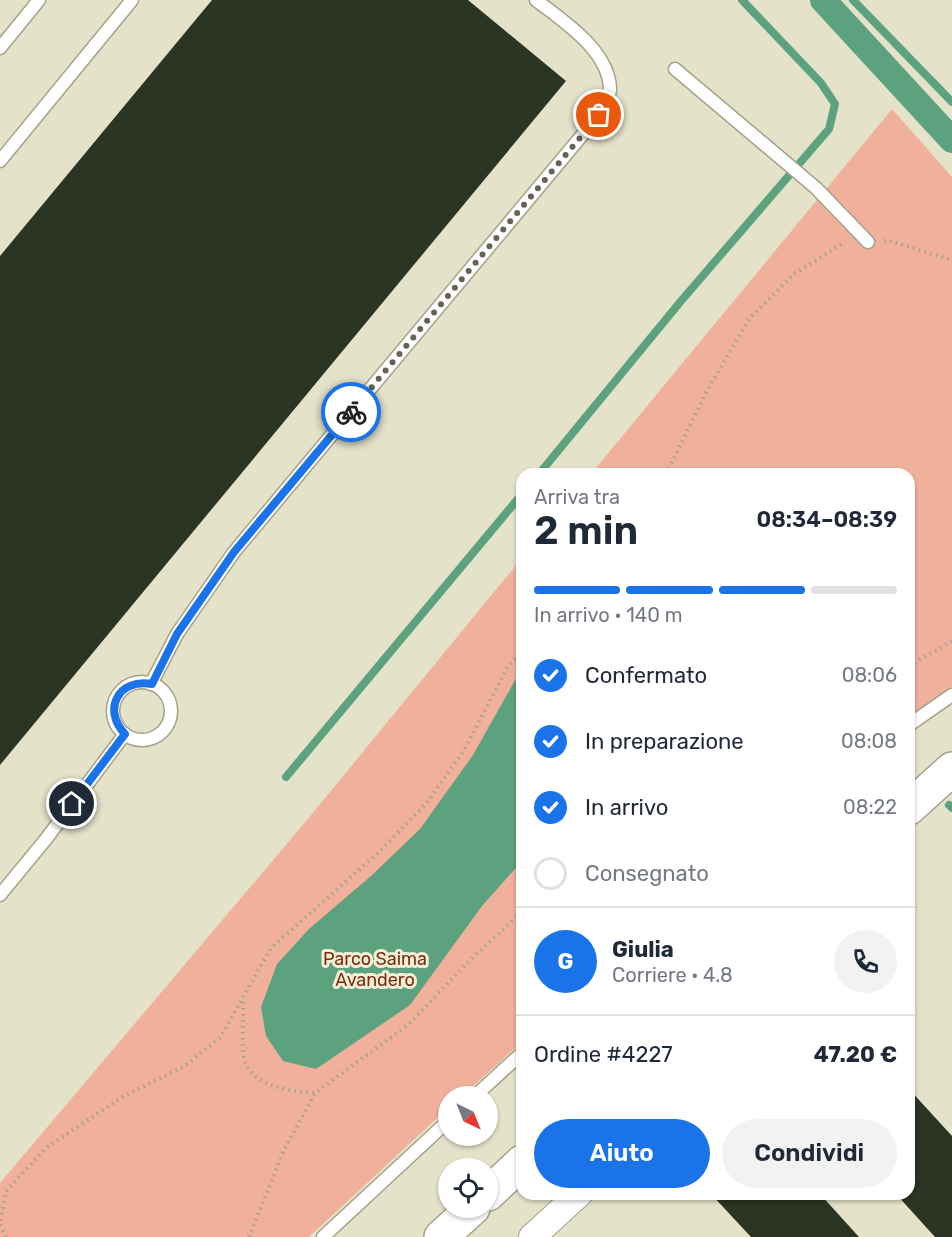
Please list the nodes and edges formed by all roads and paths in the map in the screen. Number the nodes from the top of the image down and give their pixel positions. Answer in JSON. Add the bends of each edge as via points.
{"nodes":[{"id":1,"x":39,"y":0,"type":"edge"},
{"id":2,"x":132,"y":0,"type":"edge"},
{"id":3,"x":536,"y":0,"type":"edge"},
{"id":4,"x":0,"y":48,"type":"edge"},
{"id":5,"x":675,"y":69,"type":"dead end"},
{"id":6,"x":0,"y":161,"type":"edge"},
{"id":7,"x":868,"y":242,"type":"junction"},
{"id":8,"x":952,"y":260,"type":"edge"},
{"id":9,"x":669,"y":468,"type":"edge"},
{"id":10,"x":952,"y":641,"type":"edge"},
{"id":11,"x":516,"y":658,"type":"edge"},
{"id":12,"x":915,"y":663,"type":"edge"},
{"id":13,"x":152,"y":684,"type":"junction"},
{"id":14,"x":952,"y":695,"type":"edge"},
{"id":15,"x":915,"y":721,"type":"edge"},
{"id":16,"x":125,"y":734,"type":"junction"},
{"id":17,"x":952,"y":769,"type":"edge"},
{"id":18,"x":915,"y":803,"type":"edge"},
{"id":19,"x":0,"y":895,"type":"edge"},
{"id":20,"x":516,"y":918,"type":"edge"},
{"id":21,"x":243,"y":1000,"type":"junction"},
{"id":22,"x":516,"y":1058,"type":"edge"},
{"id":23,"x":486,"y":1086,"type":"edge"},
{"id":24,"x":315,"y":1093,"type":"junction"},
{"id":25,"x":438,"y":1130,"type":"edge"},
{"id":26,"x":516,"y":1168,"type":"edge"},
{"id":27,"x":498,"y":1185,"type":"edge"},
{"id":28,"x":572,"y":1200,"type":"edge"},
{"id":29,"x":462,"y":1218,"type":"edge"},
{"id":30,"x":4,"y":1232,"type":"junction"},
{"id":31,"x":0,"y":1237,"type":"edge"},
{"id":32,"x":6,"y":1237,"type":"edge"},
{"id":33,"x":249,"y":1237,"type":"edge"},
{"id":34,"x":323,"y":1237,"type":"edge"},
{"id":35,"x":441,"y":1237,"type":"edge"},
{"id":36,"x":532,"y":1237,"type":"edge"}],
"edges":[{"from":1,"to":4,"type":"lane"},
{"from":2,"to":6,"type":"lane"},
{"from":3,"to":13,"type":"lane","via":[[594,49],[607,70],[610,92],[599,115],[234,552],[177,634]]},
{"from":5,"to":7,"type":"lane","via":[[816,188]]},
{"from":7,"to":8,"type":"path","via":[[890,241]]},
{"from":7,"to":9,"type":"path","via":[[841,244],[794,274],[749,319]]},
{"from":10,"to":12,"type":"path"},
{"from":11,"to":21,"type":"path","via":[[462,752],[425,806],[271,948]]},
{"from":13,"to":16,"type":"lane","via":[[131,684],[117,698],[114,717]]},
{"from":13,"to":16,"type":"lane","via":[[160,688],[171,705],[168,725],[153,738],[133,739]]},
{"from":14,"to":15,"type":"lane"},
{"from":16,"to":19,"type":"lane"},
{"from":17,"to":18,"type":"main road"},
{"from":20,"to":24,"type":"path","via":[[409,1024]]},
{"from":21,"to":24,"type":"path","via":[[244,1060],[256,1078],[286,1091]]},
{"from":21,"to":30,"type":"path","via":[[220,1038],[183,1067],[124,1096],[47,1147],[6,1191],[0,1224]]},
{"from":22,"to":23,"type":"lane"},
{"from":24,"to":33,"type":"path","via":[[284,1150]]},
{"from":25,"to":34,"type":"lane"},
{"from":26,"to":27,"type":"main road"},
{"from":28,"to":36,"type":"street"},
{"from":29,"to":35,"type":"main road"},
{"from":30,"to":31,"type":"path"},
{"from":30,"to":32,"type":"path"}]}
